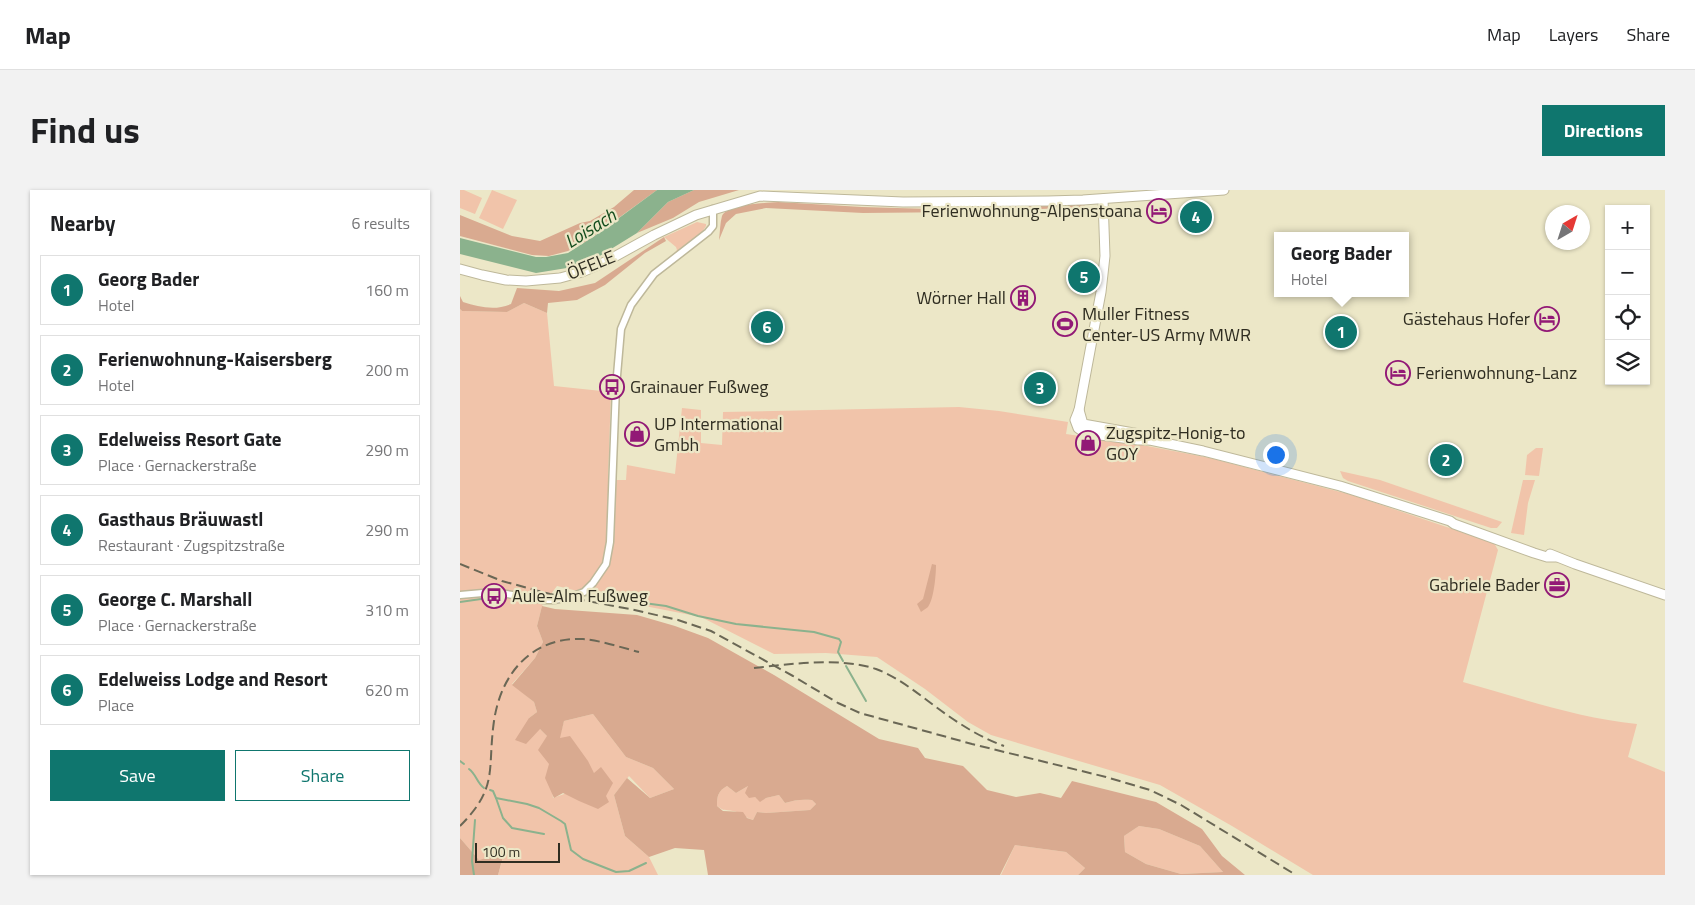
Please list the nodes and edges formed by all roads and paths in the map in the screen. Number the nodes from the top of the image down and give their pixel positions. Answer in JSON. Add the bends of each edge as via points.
{"nodes":[{"id":1,"x":1224,"y":190,"type":"edge"},
{"id":2,"x":1117,"y":198,"type":"junction"},
{"id":3,"x":1103,"y":199,"type":"junction"},
{"id":4,"x":713,"y":209,"type":"junction"},
{"id":5,"x":1104,"y":217,"type":"junction"},
{"id":6,"x":460,"y":268,"type":"edge"},
{"id":7,"x":1665,"y":595,"type":"edge"},
{"id":8,"x":460,"y":596,"type":"edge"}],
"edges":[{"from":1,"to":2,"type":"main road","name":"ÖFELE"},
{"from":2,"to":3,"type":"main road","name":"ÖFELE"},
{"from":2,"to":5,"type":"main road"},
{"from":3,"to":4,"type":"main road","name":"ÖFELE","via":[[917,202],[760,196]]},
{"from":3,"to":5,"type":"main road"},
{"from":4,"to":6,"type":"main road","name":"ÖFELE","via":[[654,235],[605,262],[560,278],[506,280]]},
{"from":4,"to":8,"type":"street","via":[[713,226],[654,274],[631,304],[621,329],[610,542],[606,564],[584,592],[571,597],[554,600],[494,592]]},
{"from":5,"to":7,"type":"main road","via":[[1105,256],[1101,292],[1075,420],[1084,433],[1150,440],[1340,486],[1495,533]]}]}
